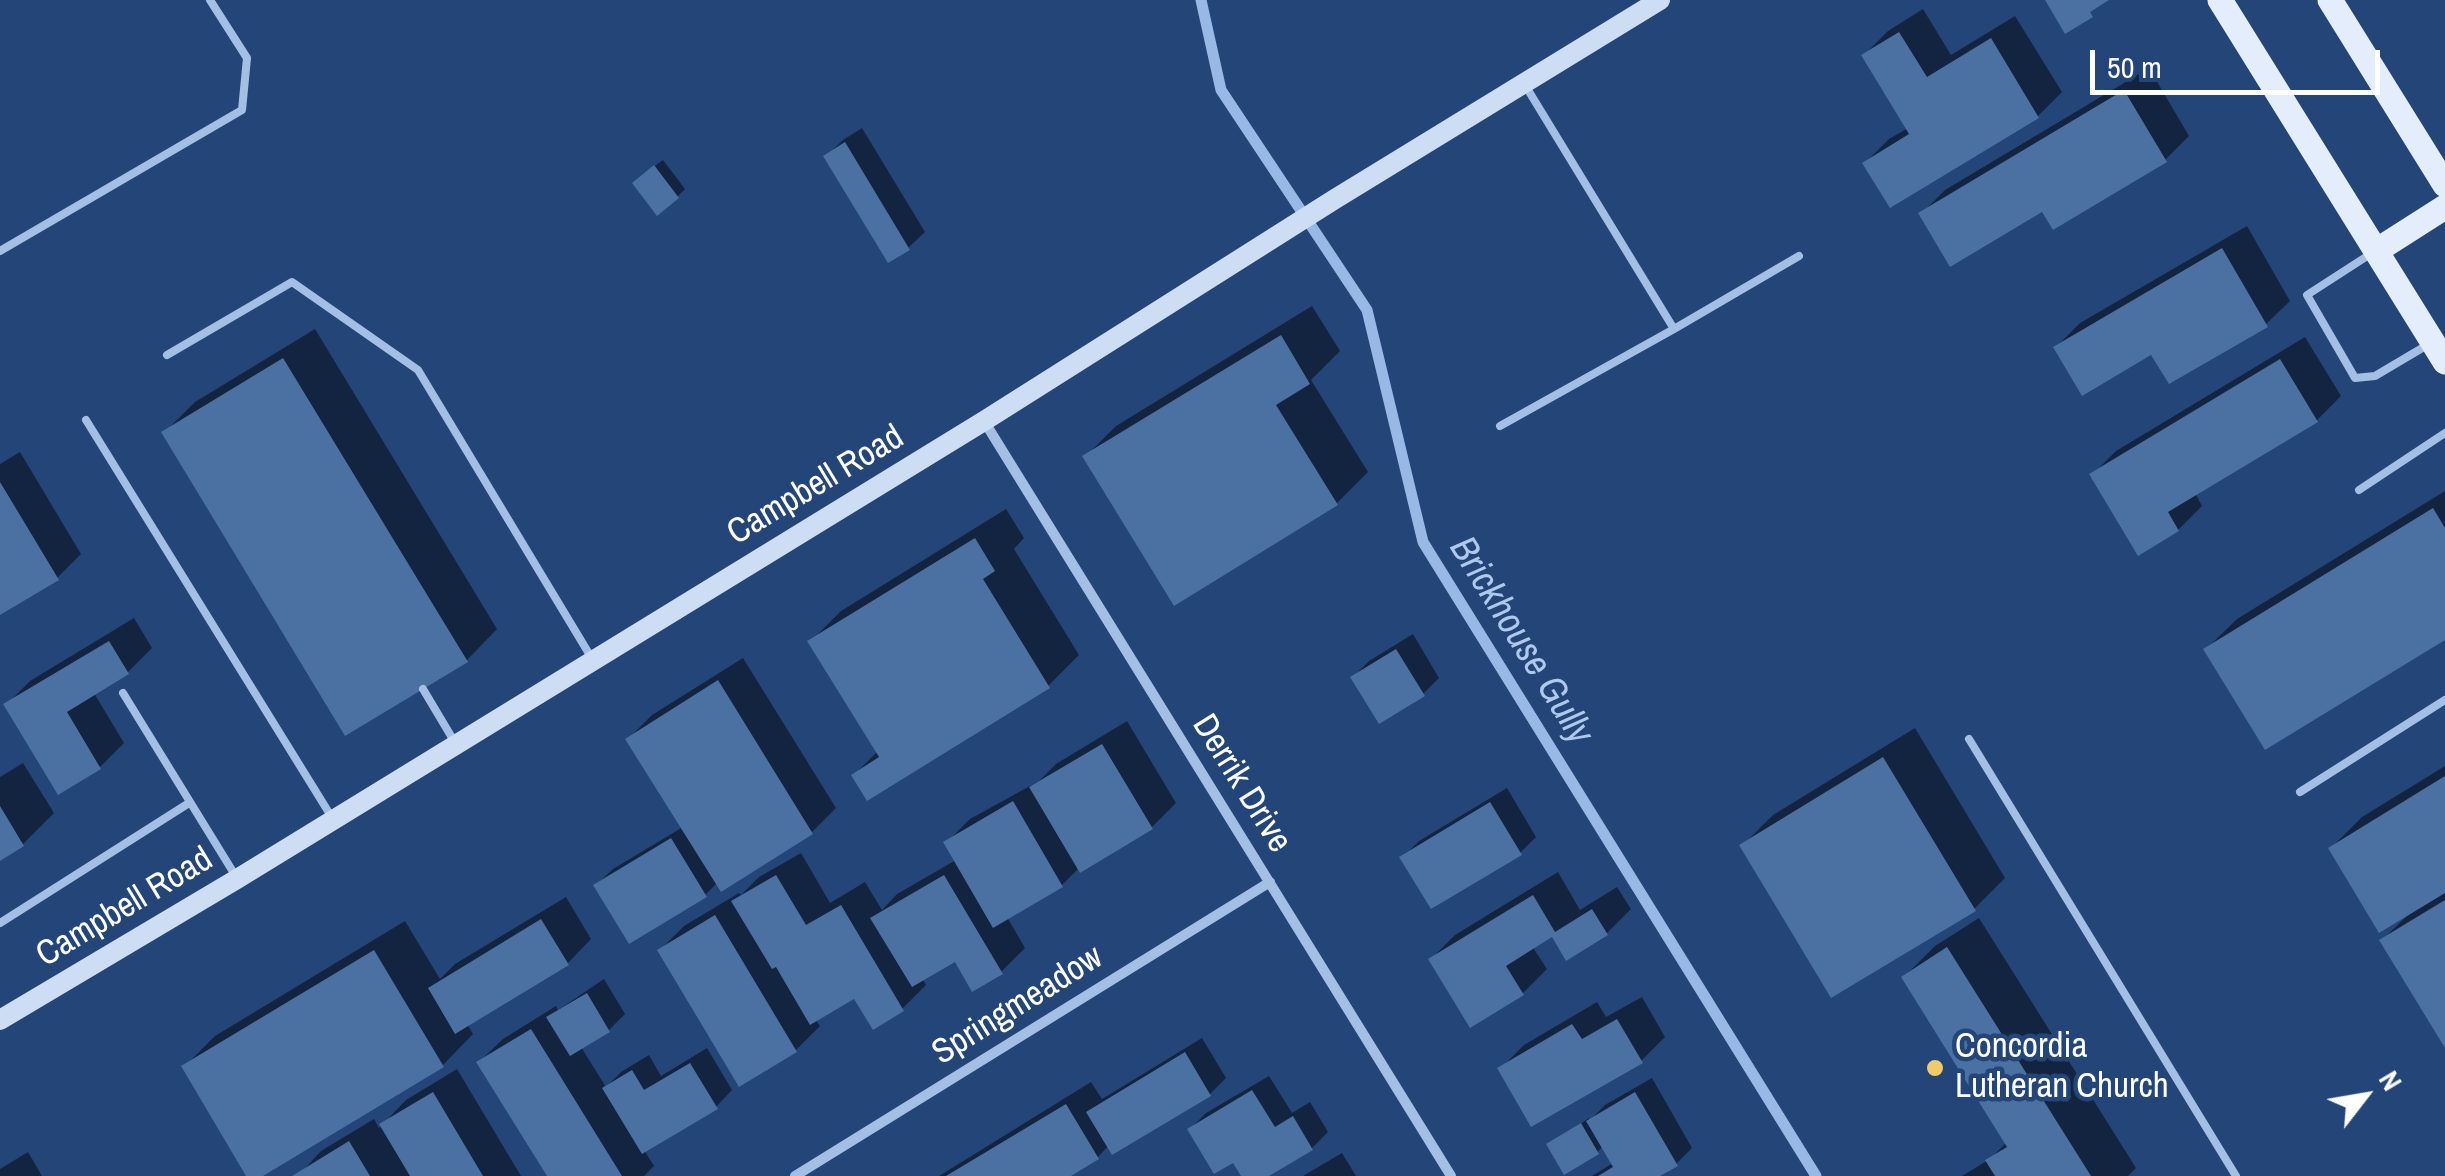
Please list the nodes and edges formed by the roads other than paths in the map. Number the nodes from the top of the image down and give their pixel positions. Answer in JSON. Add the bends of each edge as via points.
{"nodes":[{"id":1,"x":210,"y":0,"type":"edge"},
{"id":2,"x":1660,"y":0,"type":"edge"},
{"id":3,"x":2220,"y":0,"type":"edge"},
{"id":4,"x":2330,"y":0,"type":"edge"},
{"id":5,"x":1526,"y":85,"type":"junction"},
{"id":6,"x":2445,"y":185,"type":"edge"},
{"id":7,"x":2445,"y":207,"type":"edge"},
{"id":8,"x":0,"y":251,"type":"edge"},
{"id":9,"x":2376,"y":251,"type":"junction"},
{"id":10,"x":1799,"y":256,"type":"dead end"},
{"id":11,"x":1674,"y":329,"type":"junction"},
{"id":12,"x":2439,"y":352,"type":"edge"},
{"id":13,"x":168,"y":356,"type":"dead end"},
{"id":14,"x":86,"y":420,"type":"dead end"},
{"id":15,"x":984,"y":422,"type":"junction"},
{"id":16,"x":1500,"y":426,"type":"dead end"},
{"id":17,"x":2445,"y":433,"type":"edge"},
{"id":18,"x":2359,"y":490,"type":"dead end"},
{"id":19,"x":593,"y":661,"type":"junction"},
{"id":20,"x":423,"y":689,"type":"dead end"},
{"id":21,"x":123,"y":692,"type":"dead end"},
{"id":22,"x":2445,"y":700,"type":"edge"},
{"id":23,"x":1969,"y":739,"type":"dead end"},
{"id":24,"x":457,"y":745,"type":"junction"},
{"id":25,"x":2300,"y":792,"type":"dead end"},
{"id":26,"x":189,"y":803,"type":"junction"},
{"id":27,"x":333,"y":820,"type":"junction"},
{"id":28,"x":237,"y":879,"type":"junction"},
{"id":29,"x":1270,"y":882,"type":"junction"},
{"id":30,"x":0,"y":922,"type":"edge"},
{"id":31,"x":0,"y":1020,"type":"edge"},
{"id":32,"x":796,"y":1176,"type":"edge"},
{"id":33,"x":1452,"y":1176,"type":"edge"},
{"id":34,"x":2236,"y":1176,"type":"edge"}],
"edges":[{"from":1,"to":8,"type":"lane","via":[[247,58],[242,110]]},
{"from":2,"to":5,"type":"street","name":"Campbell Road"},
{"from":3,"to":9,"type":"main road"},
{"from":4,"to":6,"type":"main road"},
{"from":5,"to":11,"type":"lane"},
{"from":5,"to":15,"type":"street","name":"Campbell Road"},
{"from":7,"to":9,"type":"main road"},
{"from":9,"to":12,"type":"main road"},
{"from":9,"to":12,"type":"lane","via":[[2307,295],[2355,378]]},
{"from":10,"to":11,"type":"lane"},
{"from":11,"to":16,"type":"lane"},
{"from":13,"to":19,"type":"lane","via":[[292,282],[418,370]]},
{"from":14,"to":27,"type":"lane"},
{"from":15,"to":19,"type":"street","name":"Campbell Road"},
{"from":15,"to":29,"type":"street","name":"Derrik Drive"},
{"from":17,"to":18,"type":"lane"},
{"from":19,"to":24,"type":"street","name":"Campbell Road"},
{"from":20,"to":24,"type":"lane"},
{"from":21,"to":26,"type":"lane"},
{"from":22,"to":25,"type":"lane"},
{"from":23,"to":34,"type":"lane"},
{"from":24,"to":27,"type":"street","name":"Campbell Road"},
{"from":26,"to":28,"type":"lane"},
{"from":26,"to":30,"type":"lane"},
{"from":27,"to":28,"type":"street","name":"Campbell Road"},
{"from":28,"to":31,"type":"street","name":"Campbell Road"},
{"from":29,"to":32,"type":"street","name":"Springmeadow"},
{"from":29,"to":33,"type":"street","name":"Derrik Drive"}]}
